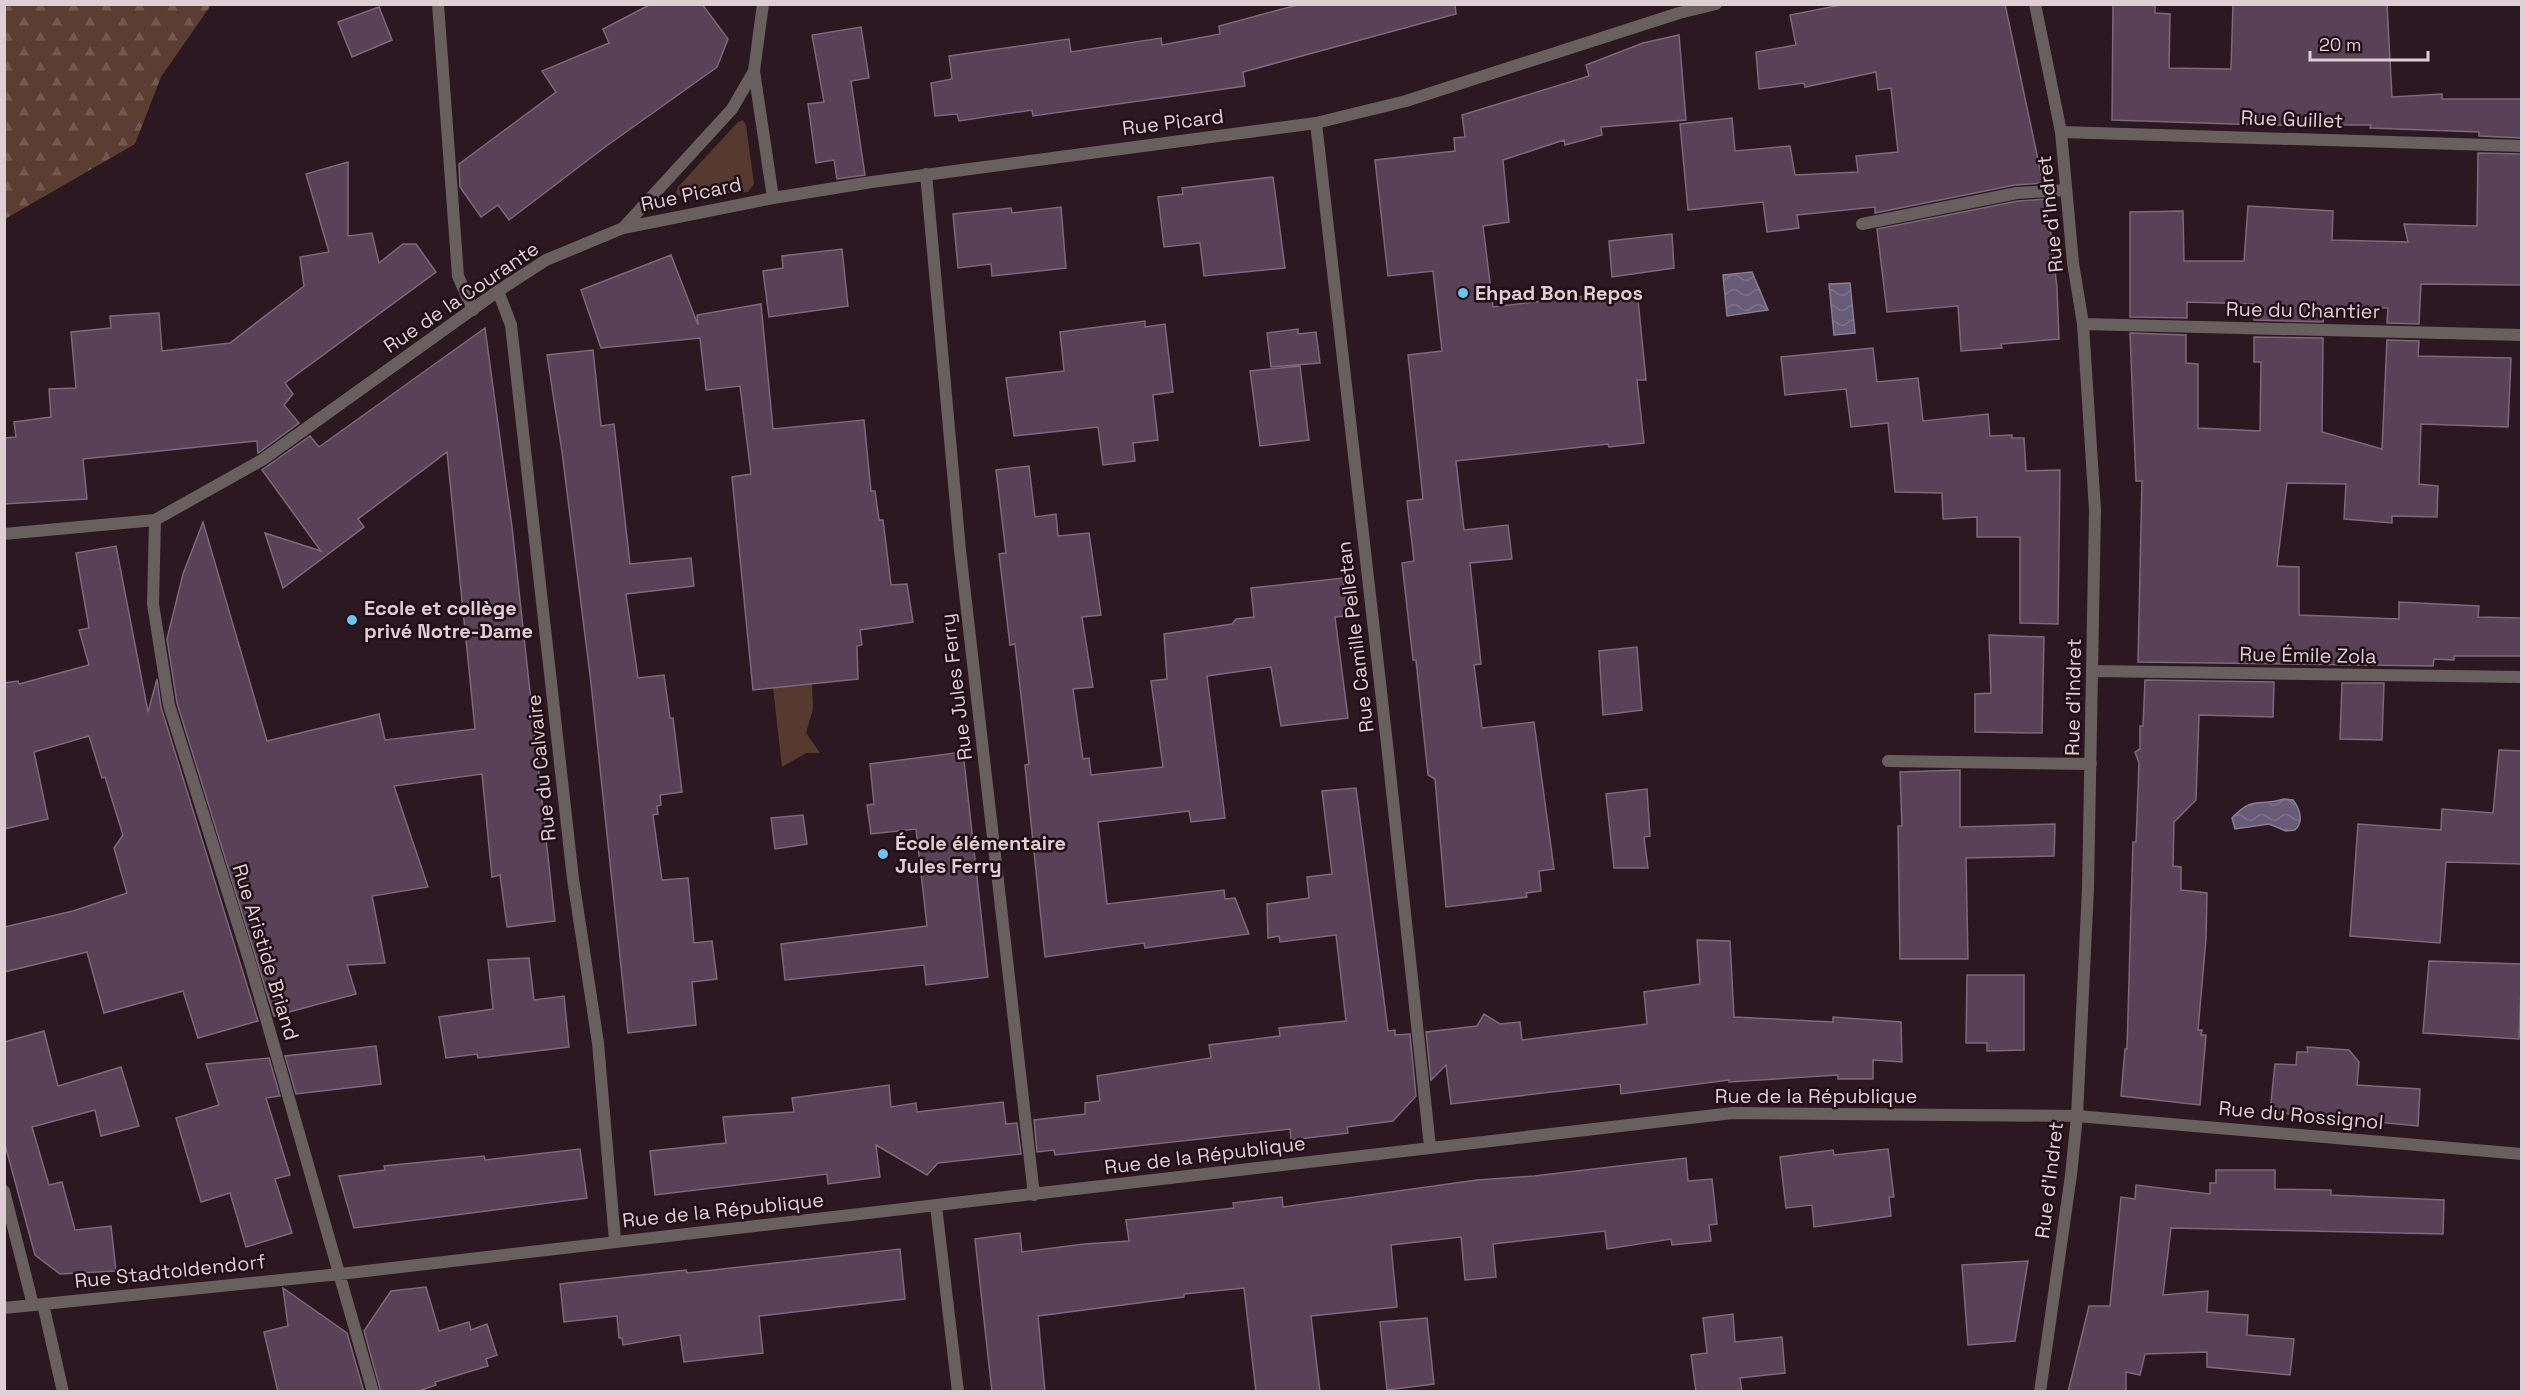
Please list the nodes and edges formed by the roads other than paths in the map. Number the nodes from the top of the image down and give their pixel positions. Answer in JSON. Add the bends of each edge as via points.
{"nodes":[{"id":1,"x":438,"y":4,"type":"edge"},
{"id":2,"x":763,"y":4,"type":"edge"},
{"id":3,"x":1716,"y":4,"type":"edge"},
{"id":4,"x":2035,"y":4,"type":"edge"},
{"id":5,"x":754,"y":71,"type":"junction"},
{"id":6,"x":1316,"y":123,"type":"junction"},
{"id":7,"x":2061,"y":132,"type":"junction"},
{"id":8,"x":2522,"y":146,"type":"edge"},
{"id":9,"x":926,"y":174,"type":"junction"},
{"id":10,"x":2066,"y":190,"type":"junction"},
{"id":11,"x":773,"y":198,"type":"junction"},
{"id":12,"x":1862,"y":224,"type":"dead end"},
{"id":13,"x":623,"y":228,"type":"junction"},
{"id":14,"x":498,"y":291,"type":"junction"},
{"id":15,"x":473,"y":309,"type":"junction"},
{"id":16,"x":2083,"y":324,"type":"junction"},
{"id":17,"x":2522,"y":335,"type":"edge"},
{"id":18,"x":155,"y":520,"type":"junction"},
{"id":19,"x":4,"y":534,"type":"edge"},
{"id":20,"x":2093,"y":671,"type":"junction"},
{"id":21,"x":2522,"y":677,"type":"edge"},
{"id":22,"x":1888,"y":761,"type":"dead end"},
{"id":23,"x":2091,"y":764,"type":"junction"},
{"id":24,"x":2077,"y":1116,"type":"junction"},
{"id":25,"x":1430,"y":1148,"type":"junction"},
{"id":26,"x":2522,"y":1154,"type":"edge"},
{"id":27,"x":4,"y":1191,"type":"edge"},
{"id":28,"x":1034,"y":1195,"type":"junction"},
{"id":29,"x":936,"y":1206,"type":"junction"},
{"id":30,"x":615,"y":1241,"type":"junction"},
{"id":31,"x":340,"y":1274,"type":"junction"},
{"id":32,"x":38,"y":1304,"type":"junction"},
{"id":33,"x":4,"y":1308,"type":"edge"},
{"id":34,"x":63,"y":1392,"type":"edge"},
{"id":35,"x":373,"y":1392,"type":"edge"},
{"id":36,"x":958,"y":1392,"type":"edge"},
{"id":37,"x":2040,"y":1392,"type":"edge"}],
"edges":[{"from":1,"to":15,"type":"street","via":[[458,276]]},
{"from":2,"to":5,"type":"street","name":"Rue de la Courante"},
{"from":3,"to":6,"type":"street","name":"Rue Picard","via":[[1679,12],[1406,101]]},
{"from":4,"to":7,"type":"street","name":"Rue d'Indret"},
{"from":5,"to":11,"type":"street","name":"Rue de la Courante"},
{"from":5,"to":13,"type":"street","name":"Rue de la Courante","via":[[732,109]]},
{"from":6,"to":9,"type":"street","name":"Rue Picard"},
{"from":6,"to":25,"type":"street","name":"Rue Camille Pelletan"},
{"from":7,"to":8,"type":"street","name":"Rue Guillet"},
{"from":7,"to":10,"type":"street","name":"Rue d'Indret"},
{"from":9,"to":11,"type":"street","name":"Rue Picard"},
{"from":9,"to":28,"type":"street","name":"Rue Jules Ferry","via":[[962,562]]},
{"from":10,"to":12,"type":"street","via":[[2017,193]]},
{"from":10,"to":16,"type":"street","name":"Rue d'Indret"},
{"from":11,"to":13,"type":"street","name":"Rue Picard"},
{"from":13,"to":14,"type":"street","name":"Rue de la Courante","via":[[546,260]]},
{"from":14,"to":15,"type":"street","name":"Rue de la Courante"},
{"from":14,"to":30,"type":"street","name":"Rue du Calvaire","via":[[512,325],[573,879],[598,1042]]},
{"from":15,"to":18,"type":"street","name":"Rue de la Courante","via":[[262,460]]},
{"from":16,"to":17,"type":"street","name":"Rue du Chantier"},
{"from":16,"to":20,"type":"street","name":"Rue d'Indret","via":[[2095,510]]},
{"from":18,"to":19,"type":"street"},
{"from":18,"to":31,"type":"street","name":"Rue Aristide Briand","via":[[153,604],[169,705],[251,966]]},
{"from":20,"to":21,"type":"street","name":"Rue Émile Zola"},
{"from":20,"to":23,"type":"street","name":"Rue d'Indret"},
{"from":22,"to":23,"type":"street"},
{"from":23,"to":24,"type":"street","name":"Rue d'Indret"},
{"from":24,"to":25,"type":"street","name":"Rue de la République","via":[[1733,1113]]},
{"from":24,"to":26,"type":"street","name":"Rue du Rossignol"},
{"from":24,"to":37,"type":"street","name":"Rue d'Indret"},
{"from":25,"to":28,"type":"street","name":"Rue de la République"},
{"from":27,"to":32,"type":"street"},
{"from":28,"to":29,"type":"street","name":"Rue de la République"},
{"from":29,"to":30,"type":"street","name":"Rue de la République"},
{"from":29,"to":36,"type":"street"},
{"from":30,"to":31,"type":"street","name":"Rue de la République"},
{"from":31,"to":32,"type":"street","name":"Rue Stadtoldendorf"},
{"from":31,"to":35,"type":"street","name":"Rue Aristide Briand"},
{"from":32,"to":33,"type":"street","name":"Rue Stadtoldendorf"},
{"from":32,"to":34,"type":"street"}]}
